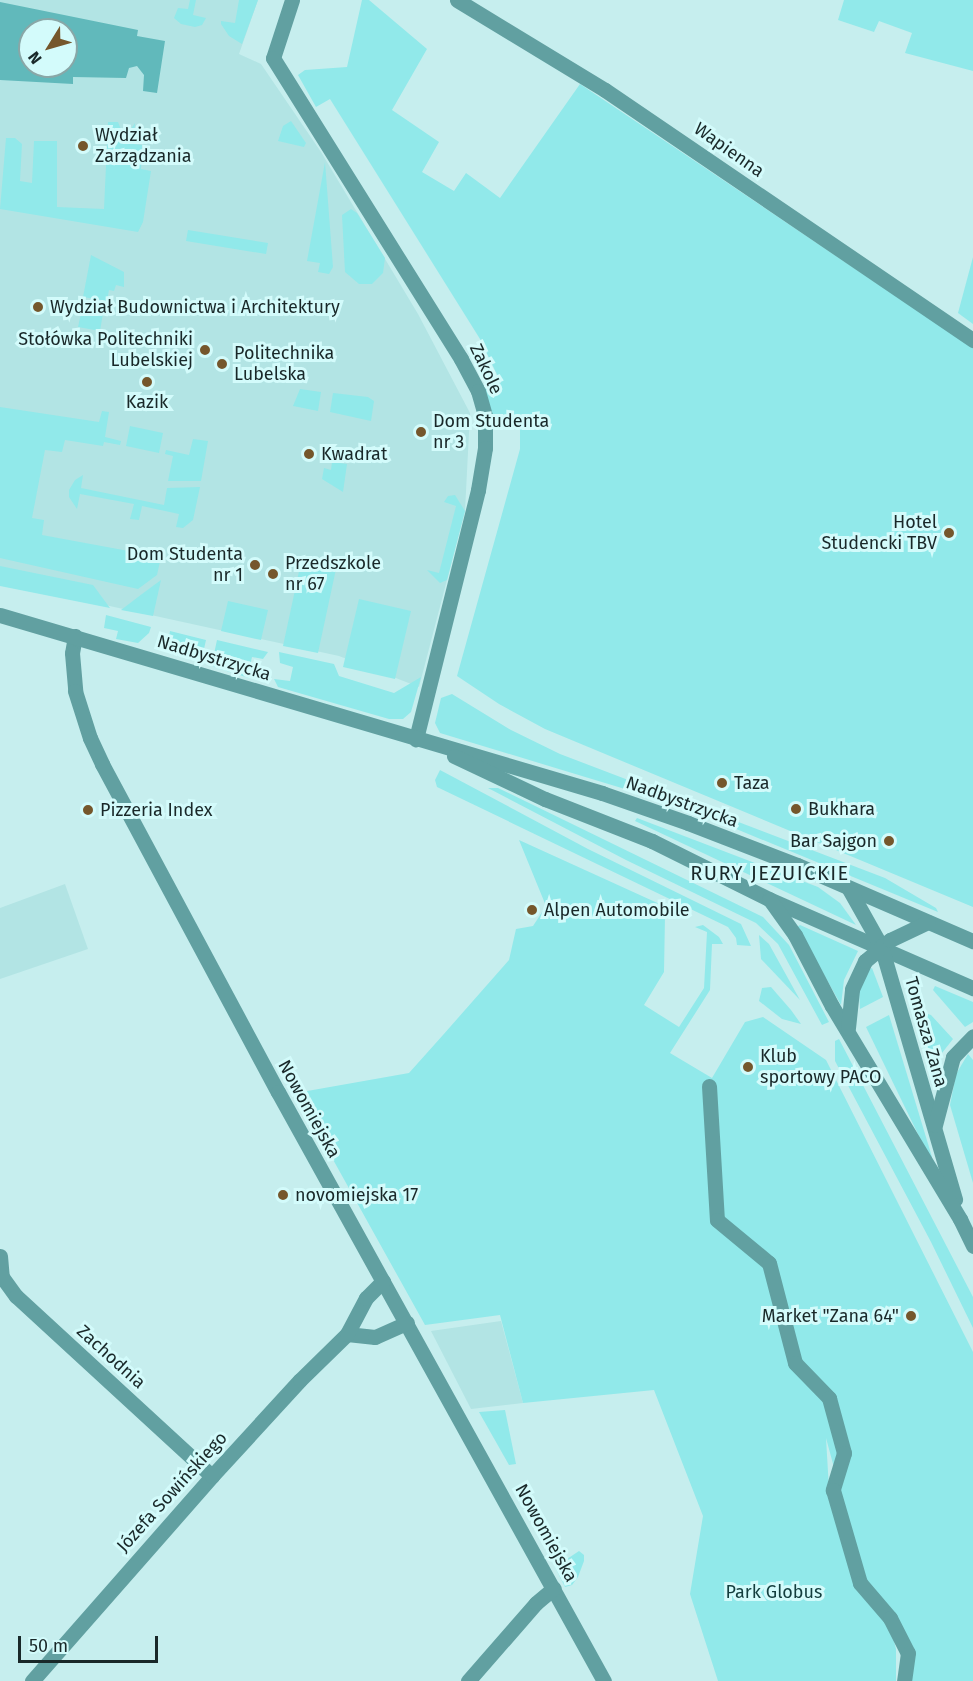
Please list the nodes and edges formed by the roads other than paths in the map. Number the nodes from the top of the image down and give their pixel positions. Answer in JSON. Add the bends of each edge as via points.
{"nodes":[{"id":1,"x":292,"y":0,"type":"edge"},
{"id":2,"x":457,"y":0,"type":"edge"},
{"id":3,"x":973,"y":340,"type":"edge"},
{"id":4,"x":0,"y":615,"type":"edge"},
{"id":5,"x":75,"y":636,"type":"junction"},
{"id":6,"x":416,"y":739,"type":"junction"},
{"id":7,"x":849,"y":889,"type":"junction"},
{"id":8,"x":769,"y":899,"type":"junction"},
{"id":9,"x":928,"y":922,"type":"junction"},
{"id":10,"x":973,"y":941,"type":"edge"},
{"id":11,"x":881,"y":946,"type":"junction"},
{"id":12,"x":973,"y":988,"type":"edge"},
{"id":13,"x":848,"y":1028,"type":"junction"},
{"id":14,"x":973,"y":1036,"type":"edge"},
{"id":15,"x":709,"y":1086,"type":"dead end"},
{"id":16,"x":934,"y":1128,"type":"junction"},
{"id":17,"x":960,"y":1219,"type":"junction"},
{"id":18,"x":973,"y":1246,"type":"edge"},
{"id":19,"x":0,"y":1256,"type":"edge"},
{"id":20,"x":1,"y":1278,"type":"edge"},
{"id":21,"x":383,"y":1281,"type":"junction"},
{"id":22,"x":407,"y":1323,"type":"junction"},
{"id":23,"x":347,"y":1334,"type":"junction"},
{"id":24,"x":212,"y":1476,"type":"junction"},
{"id":25,"x":554,"y":1588,"type":"junction"},
{"id":26,"x":33,"y":1681,"type":"edge"},
{"id":27,"x":468,"y":1681,"type":"edge"},
{"id":28,"x":604,"y":1681,"type":"edge"},
{"id":29,"x":904,"y":1681,"type":"edge"}],
"edges":[{"from":1,"to":6,"type":"street","name":"Zakole","via":[[273,58],[461,359],[482,402],[485,448],[478,490]]},
{"from":2,"to":3,"type":"street","name":"Wapienna","via":[[625,103]]},
{"from":4,"to":5,"type":"street","name":"Nadbystrzycka"},
{"from":5,"to":6,"type":"street","name":"Nadbystrzycka"},
{"from":5,"to":21,"type":"street","name":"Nowomiejska","via":[[75,691],[98,755]]},
{"from":6,"to":7,"type":"street","name":"Nadbystrzycka","via":[[602,793],[688,823]]},
{"from":6,"to":8,"type":"street","name":"Nadbystrzycka","via":[[545,799],[652,841]]},
{"from":7,"to":9,"type":"street","name":"Nadbystrzycka"},
{"from":7,"to":11,"type":"street","name":"Tomasza Zana"},
{"from":8,"to":11,"type":"street","name":"Nadbystrzycka"},
{"from":8,"to":13,"type":"street","name":"Tomasza Zana","via":[[795,935],[832,1006]]},
{"from":9,"to":10,"type":"street","name":"Nadbystrzycka"},
{"from":9,"to":11,"type":"street"},
{"from":11,"to":12,"type":"street","name":"Nadbystrzycka"},
{"from":11,"to":13,"type":"street","via":[[865,961],[857,976],[850,996]]},
{"from":11,"to":16,"type":"street","name":"Tomasza Zana"},
{"from":13,"to":17,"type":"street","name":"Tomasza Zana"},
{"from":14,"to":16,"type":"street","name":"Tomasza Zana","via":[[953,1057]]},
{"from":15,"to":29,"type":"street","via":[[717,1220],[770,1263],[795,1363],[829,1398],[844,1453],[833,1490],[860,1583],[890,1617],[908,1653]]},
{"from":16,"to":17,"type":"street","name":"Tomasza Zana"},
{"from":17,"to":18,"type":"street","name":"Tomasza Zana"},
{"from":19,"to":20,"type":"street","name":"Zachodnia"},
{"from":20,"to":24,"type":"street","name":"Zachodnia"},
{"from":21,"to":22,"type":"street","name":"Nowomiejska"},
{"from":21,"to":23,"type":"street","name":"Józefa Sowińskiego","via":[[366,1298]]},
{"from":22,"to":23,"type":"street","via":[[375,1337]]},
{"from":22,"to":25,"type":"street","name":"Nowomiejska"},
{"from":23,"to":24,"type":"street","name":"Józefa Sowińskiego"},
{"from":24,"to":26,"type":"street","name":"Józefa Sowińskiego"},
{"from":25,"to":27,"type":"street","via":[[536,1603]]},
{"from":25,"to":28,"type":"street","name":"Nowomiejska"}]}
